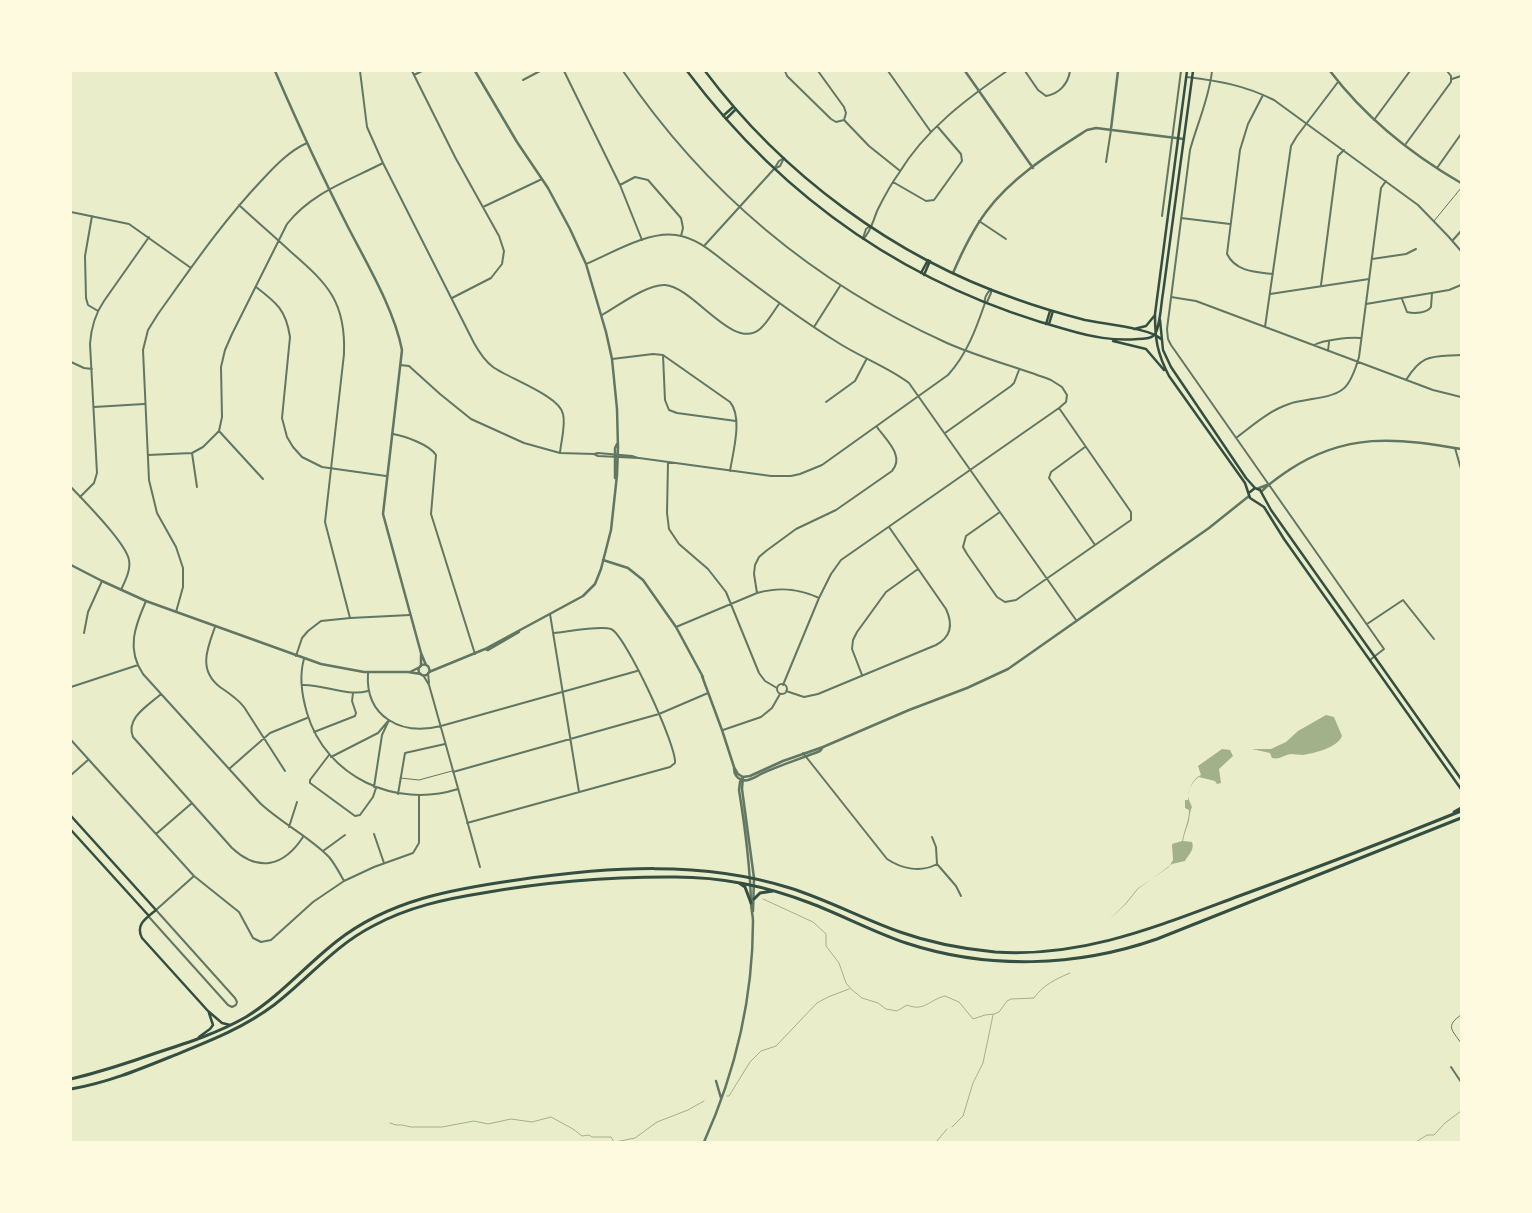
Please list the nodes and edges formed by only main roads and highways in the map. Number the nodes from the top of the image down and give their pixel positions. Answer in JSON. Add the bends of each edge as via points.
{"nodes":[{"id":1,"x":687,"y":71,"type":"edge"},
{"id":2,"x":705,"y":71,"type":"edge"},
{"id":3,"x":1187,"y":71,"type":"edge"},
{"id":4,"x":1193,"y":71,"type":"edge"},
{"id":5,"x":735,"y":108,"type":"junction"},
{"id":6,"x":724,"y":117,"type":"junction"},
{"id":7,"x":929,"y":261,"type":"junction"},
{"id":8,"x":922,"y":274,"type":"junction"},
{"id":9,"x":1163,"y":293,"type":"junction"},
{"id":10,"x":1051,"y":311,"type":"junction"},
{"id":11,"x":1155,"y":314,"type":"junction"},
{"id":12,"x":1048,"y":324,"type":"junction"},
{"id":13,"x":1129,"y":329,"type":"junction"},
{"id":14,"x":1155,"y":334,"type":"junction"},
{"id":15,"x":1098,"y":338,"type":"junction"},
{"id":16,"x":1161,"y":339,"type":"junction"},
{"id":17,"x":1128,"y":340,"type":"junction"},
{"id":18,"x":1168,"y":375,"type":"junction"},
{"id":19,"x":1194,"y":402,"type":"junction"},
{"id":20,"x":1193,"y":408,"type":"junction"},
{"id":21,"x":1257,"y":488,"type":"junction"},
{"id":22,"x":1262,"y":493,"type":"junction"},
{"id":23,"x":1249,"y":494,"type":"junction"},
{"id":24,"x":1256,"y":501,"type":"junction"},
{"id":25,"x":1300,"y":551,"type":"junction"},
{"id":26,"x":1296,"y":555,"type":"junction"},
{"id":27,"x":1412,"y":720,"type":"junction"},
{"id":28,"x":1420,"y":722,"type":"junction"},
{"id":29,"x":1419,"y":730,"type":"junction"},
{"id":30,"x":1461,"y":780,"type":"edge"},
{"id":31,"x":1461,"y":789,"type":"edge"},
{"id":32,"x":1461,"y":810,"type":"edge"},
{"id":33,"x":71,"y":816,"type":"edge"},
{"id":34,"x":1461,"y":819,"type":"edge"},
{"id":35,"x":71,"y":830,"type":"edge"},
{"id":36,"x":1302,"y":873,"type":"junction"},
{"id":37,"x":1306,"y":880,"type":"junction"},
{"id":38,"x":736,"y":882,"type":"junction"},
{"id":39,"x":776,"y":891,"type":"junction"},
{"id":40,"x":754,"y":899,"type":"road end"},
{"id":41,"x":751,"y":903,"type":"road end"},
{"id":42,"x":149,"y":916,"type":"junction"},
{"id":43,"x":208,"y":1011,"type":"junction"},
{"id":44,"x":231,"y":1025,"type":"junction"},
{"id":45,"x":197,"y":1039,"type":"junction"},
{"id":46,"x":71,"y":1079,"type":"edge"},
{"id":47,"x":71,"y":1090,"type":"edge"}],
"edges":[{"from":1,"to":6,"type":"main road"},
{"from":2,"to":5,"type":"main road"},
{"from":3,"to":11,"type":"main road"},
{"from":4,"to":9,"type":"main road"},
{"from":5,"to":6,"type":"main road"},
{"from":5,"to":7,"type":"main road","via":[[784,158],[825,193],[870,226]]},
{"from":6,"to":8,"type":"main road","via":[[774,169],[818,207],[863,239]]},
{"from":7,"to":8,"type":"main road"},
{"from":7,"to":10,"type":"main road","via":[[1014,299]]},
{"from":8,"to":12,"type":"main road","via":[[985,303]]},
{"from":9,"to":14,"type":"main road"},
{"from":9,"to":16,"type":"main road"},
{"from":10,"to":12,"type":"main road"},
{"from":10,"to":13,"type":"main road"},
{"from":11,"to":13,"type":"main road","via":[[1146,326]]},
{"from":11,"to":14,"type":"main road"},
{"from":12,"to":15,"type":"main road"},
{"from":13,"to":14,"type":"main road"},
{"from":13,"to":17,"type":"main road"},
{"from":14,"to":16,"type":"main road"},
{"from":14,"to":17,"type":"main road","via":[[1150,338]]},
{"from":14,"to":18,"type":"main road"},
{"from":15,"to":17,"type":"main road"},
{"from":15,"to":18,"type":"main road","via":[[1146,349]]},
{"from":16,"to":19,"type":"main road","via":[[1171,367]]},
{"from":18,"to":20,"type":"main road"},
{"from":19,"to":20,"type":"main road"},
{"from":19,"to":21,"type":"main road","via":[[1246,478]]},
{"from":20,"to":23,"type":"main road","via":[[1245,483]]},
{"from":21,"to":22,"type":"main road"},
{"from":21,"to":23,"type":"main road"},
{"from":22,"to":24,"type":"main road"},
{"from":22,"to":25,"type":"main road"},
{"from":23,"to":24,"type":"main road"},
{"from":24,"to":26,"type":"main road","via":[[1267,510]]},
{"from":25,"to":26,"type":"main road"},
{"from":25,"to":28,"type":"main road"},
{"from":26,"to":27,"type":"main road"},
{"from":27,"to":28,"type":"main road"},
{"from":27,"to":29,"type":"main road"},
{"from":28,"to":29,"type":"main road"},
{"from":28,"to":30,"type":"main road"},
{"from":29,"to":31,"type":"main road"},
{"from":32,"to":36,"type":"main road"},
{"from":33,"to":42,"type":"main road","via":[[156,910]]},
{"from":34,"to":37,"type":"main road"},
{"from":35,"to":42,"type":"main road"},
{"from":36,"to":37,"type":"main road"},
{"from":36,"to":44,"type":"main road","via":[[1121,938],[1072,949],[1027,953],[965,948],[916,938],[778,884],[716,872],[595,872],[509,881],[421,898],[387,910],[352,930],[272,999]]},
{"from":37,"to":39,"type":"main road","via":[[1133,946],[1084,957],[1030,961],[976,958],[920,947]]},
{"from":38,"to":39,"type":"main road"},
{"from":38,"to":41,"type":"main road","via":[[745,887]]},
{"from":38,"to":47,"type":"main road","via":[[684,877],[587,880],[500,890],[415,908],[375,924],[349,940],[279,1001],[240,1028],[121,1076]]},
{"from":39,"to":40,"type":"main road","via":[[760,893]]},
{"from":42,"to":43,"type":"main road","via":[[140,926],[141,936]]},
{"from":43,"to":44,"type":"main road","via":[[222,1023]]},
{"from":43,"to":45,"type":"main road","via":[[213,1026]]},
{"from":44,"to":45,"type":"main road"},
{"from":45,"to":46,"type":"main road"}]}
